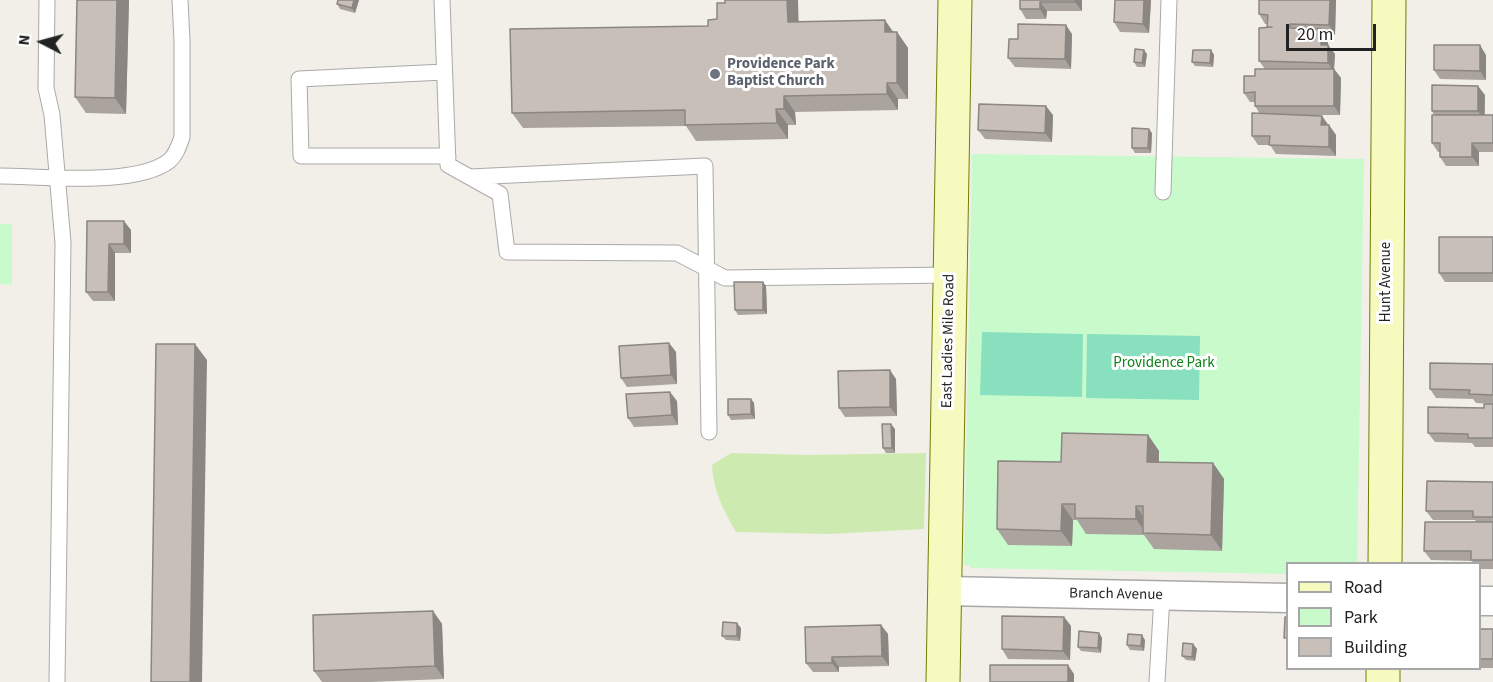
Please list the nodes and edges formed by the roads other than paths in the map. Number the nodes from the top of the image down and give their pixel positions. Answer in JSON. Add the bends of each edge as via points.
{"nodes":[{"id":1,"x":47,"y":0,"type":"edge"},
{"id":2,"x":180,"y":0,"type":"edge"},
{"id":3,"x":441,"y":0,"type":"edge"},
{"id":4,"x":955,"y":0,"type":"edge"},
{"id":5,"x":1168,"y":0,"type":"edge"},
{"id":6,"x":1389,"y":0,"type":"edge"},
{"id":7,"x":444,"y":72,"type":"junction"},
{"id":8,"x":448,"y":156,"type":"junction"},
{"id":9,"x":0,"y":176,"type":"edge"},
{"id":10,"x":57,"y":177,"type":"junction"},
{"id":11,"x":470,"y":177,"type":"junction"},
{"id":12,"x":1163,"y":192,"type":"dead end"},
{"id":13,"x":707,"y":268,"type":"junction"},
{"id":14,"x":950,"y":274,"type":"junction"},
{"id":15,"x":709,"y":432,"type":"dead end"},
{"id":16,"x":1385,"y":562,"type":"edge"},
{"id":17,"x":945,"y":591,"type":"junction"},
{"id":18,"x":1162,"y":596,"type":"junction"},
{"id":19,"x":1286,"y":598,"type":"edge"},
{"id":20,"x":57,"y":682,"type":"edge"},
{"id":21,"x":943,"y":682,"type":"edge"},
{"id":22,"x":1157,"y":682,"type":"edge"}],
"edges":[{"from":1,"to":10,"type":"lane","via":[[46,88]]},
{"from":2,"to":10,"type":"lane","via":[[183,116],[178,149],[171,159],[149,171],[112,177]]},
{"from":3,"to":7,"type":"lane"},
{"from":4,"to":14,"type":"street","name":"East Ladies Mile Road"},
{"from":5,"to":12,"type":"lane"},
{"from":6,"to":16,"type":"street","name":"Hunt Avenue"},
{"from":7,"to":8,"type":"lane"},
{"from":7,"to":8,"type":"lane","via":[[299,78],[301,156]]},
{"from":8,"to":11,"type":"lane","via":[[448,165]]},
{"from":9,"to":10,"type":"lane"},
{"from":10,"to":20,"type":"lane","via":[[63,243]]},
{"from":11,"to":13,"type":"lane","via":[[500,194],[507,252],[677,253]]},
{"from":11,"to":13,"type":"lane","via":[[705,166]]},
{"from":13,"to":14,"type":"lane","via":[[725,278]]},
{"from":13,"to":15,"type":"lane"},
{"from":14,"to":17,"type":"street","name":"East Ladies Mile Road"},
{"from":17,"to":18,"type":"street","name":"Branch Avenue"},
{"from":17,"to":21,"type":"street","name":"East Ladies Mile Road"},
{"from":18,"to":19,"type":"street","name":"Branch Avenue"},
{"from":18,"to":22,"type":"lane"}]}
